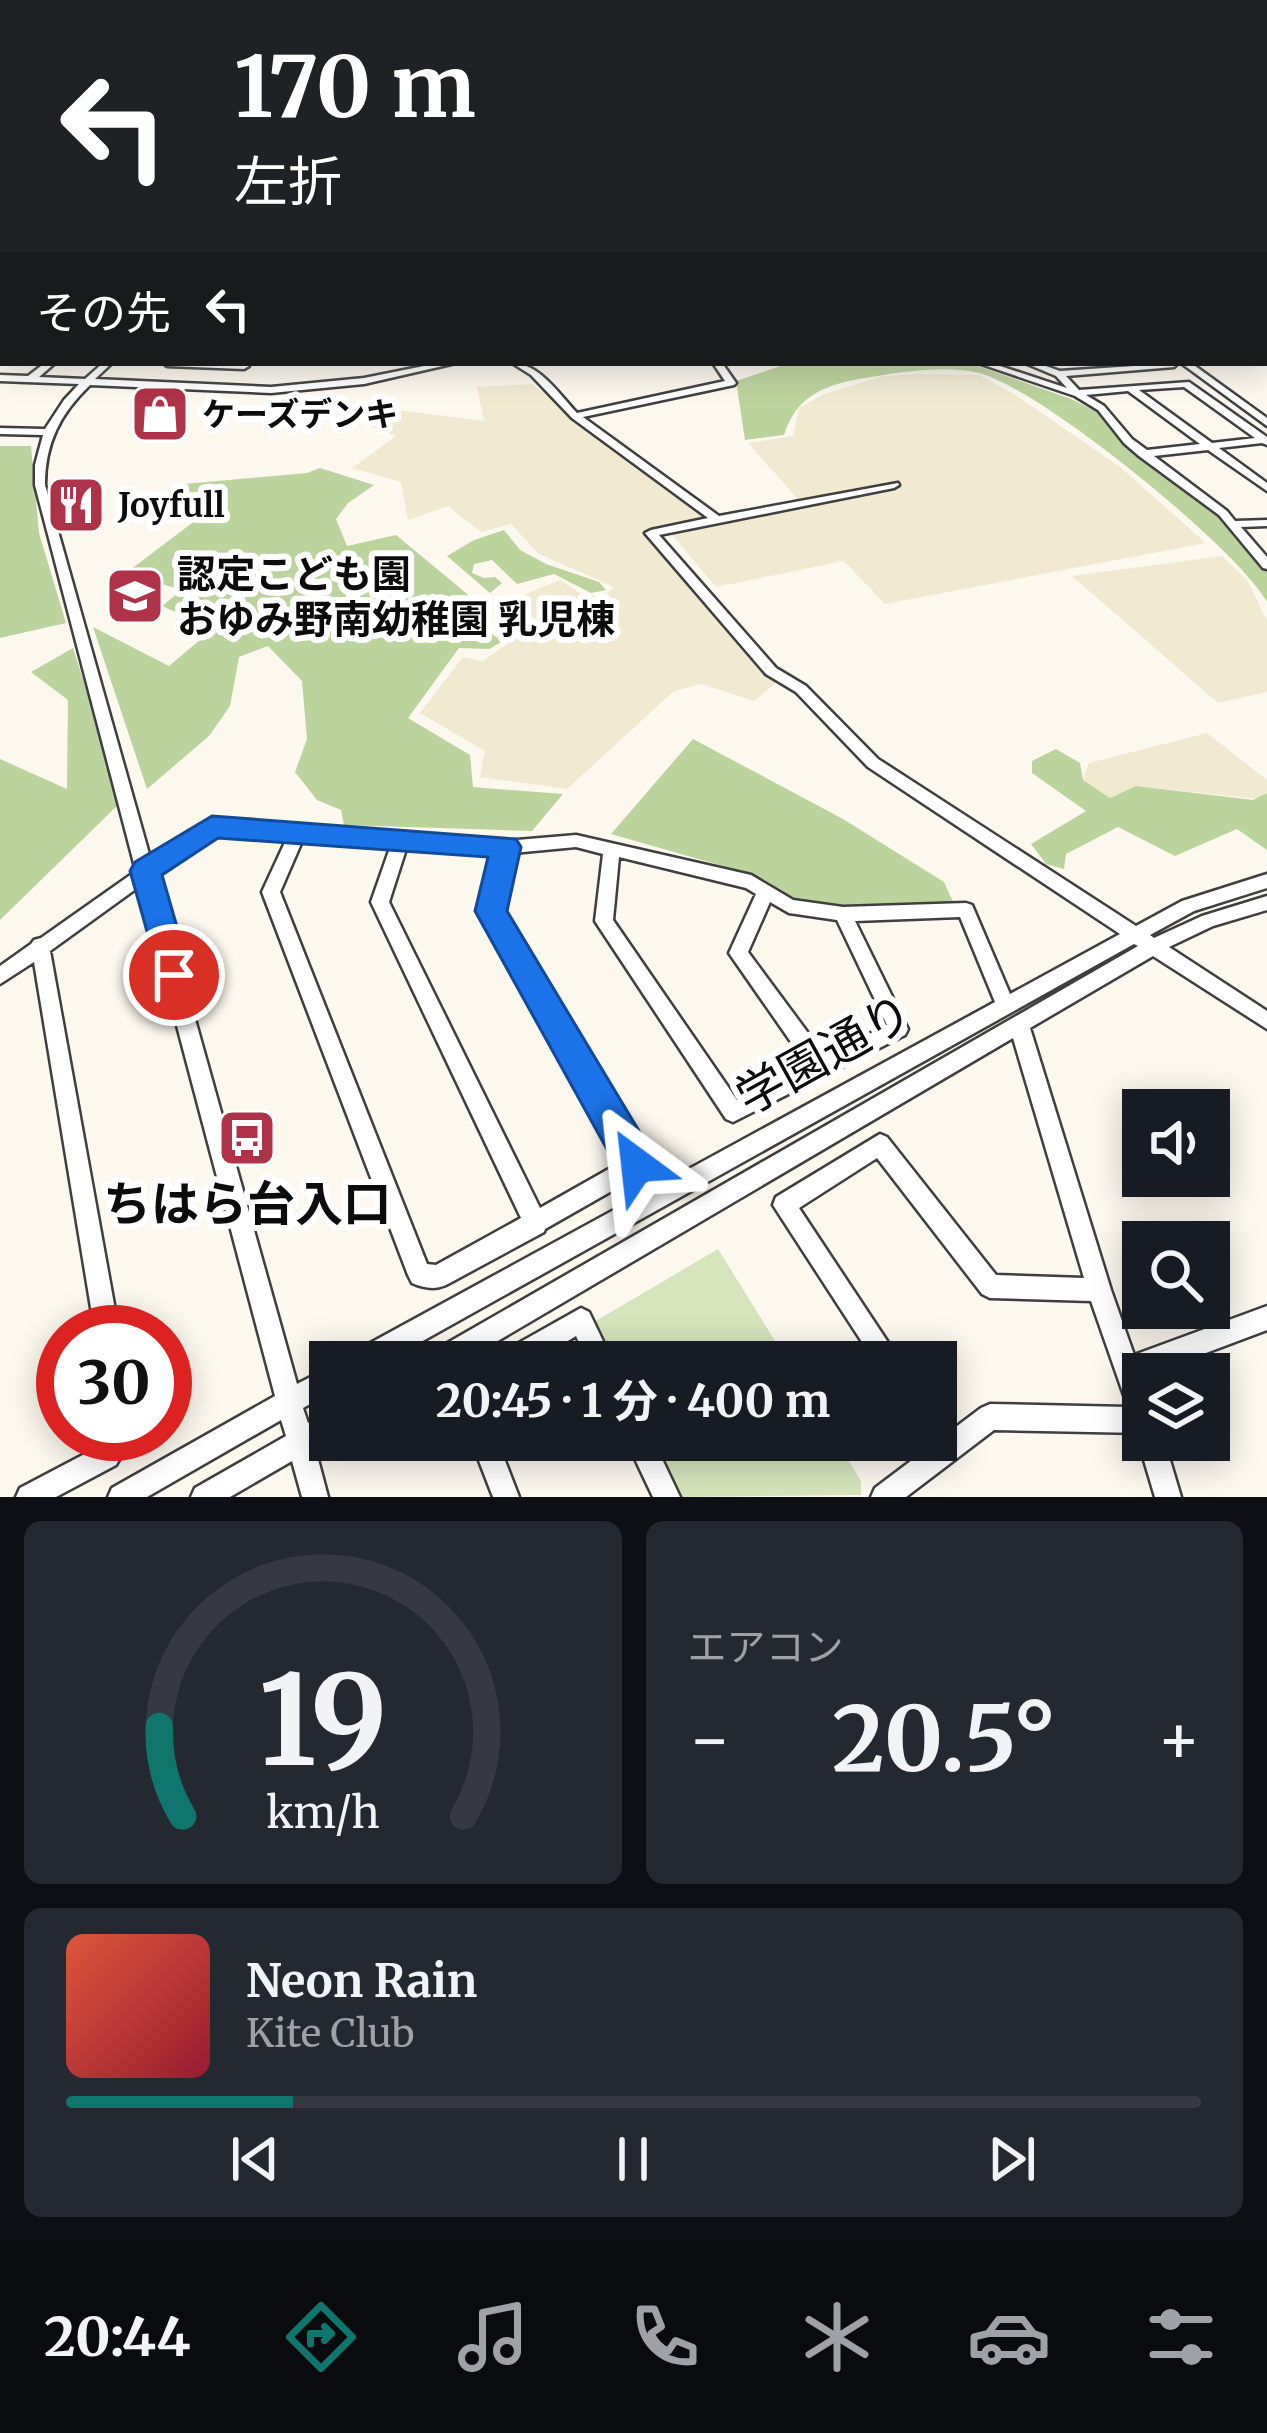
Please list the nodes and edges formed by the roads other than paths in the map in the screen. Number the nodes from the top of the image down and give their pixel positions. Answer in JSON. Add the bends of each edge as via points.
{"nodes":[{"id":1,"x":47,"y":366,"type":"edge"},
{"id":2,"x":105,"y":366,"type":"edge"},
{"id":3,"x":164,"y":366,"type":"edge"},
{"id":4,"x":245,"y":366,"type":"edge"},
{"id":5,"x":521,"y":366,"type":"edge"},
{"id":6,"x":718,"y":366,"type":"edge"},
{"id":7,"x":992,"y":366,"type":"edge"},
{"id":8,"x":1037,"y":366,"type":"edge"},
{"id":9,"x":1108,"y":366,"type":"edge"},
{"id":10,"x":1178,"y":366,"type":"edge"},
{"id":11,"x":1188,"y":366,"type":"edge"},
{"id":12,"x":413,"y":367,"type":"edge"},
{"id":13,"x":1059,"y":374,"type":"junction"},
{"id":14,"x":0,"y":378,"type":"edge"},
{"id":15,"x":30,"y":379,"type":"junction"},
{"id":16,"x":86,"y":382,"type":"junction"},
{"id":17,"x":146,"y":385,"type":"junction"},
{"id":18,"x":1130,"y":388,"type":"junction"},
{"id":19,"x":271,"y":390,"type":"junction"},
{"id":20,"x":1077,"y":393,"type":"junction"},
{"id":21,"x":575,"y":416,"type":"junction"},
{"id":22,"x":0,"y":431,"type":"edge"},
{"id":23,"x":46,"y":432,"type":"junction"},
{"id":24,"x":1266,"y":434,"type":"edge"},
{"id":25,"x":1204,"y":446,"type":"junction"},
{"id":26,"x":1143,"y":454,"type":"junction"},
{"id":27,"x":894,"y":485,"type":"dead end"},
{"id":28,"x":1267,"y":488,"type":"edge"},
{"id":29,"x":715,"y":518,"type":"junction"},
{"id":30,"x":1267,"y":523,"type":"edge"},
{"id":31,"x":1234,"y":524,"type":"junction"},
{"id":32,"x":1267,"y":565,"type":"edge"},
{"id":33,"x":298,"y":831,"type":"junction"},
{"id":34,"x":401,"y":839,"type":"junction"},
{"id":35,"x":506,"y":847,"type":"junction"},
{"id":36,"x":612,"y":849,"type":"junction"},
{"id":37,"x":146,"y":871,"type":"junction"},
{"id":38,"x":1267,"y":881,"type":"edge"},
{"id":39,"x":766,"y":891,"type":"junction"},
{"id":40,"x":1267,"y":903,"type":"edge"},
{"id":41,"x":843,"y":914,"type":"junction"},
{"id":42,"x":1136,"y":934,"type":"junction"},
{"id":43,"x":40,"y":946,"type":"junction"},
{"id":44,"x":1154,"y":946,"type":"junction"},
{"id":45,"x":0,"y":976,"type":"edge"},
{"id":46,"x":1006,"y":1006,"type":"junction"},
{"id":47,"x":1267,"y":1021,"type":"edge"},
{"id":48,"x":1020,"y":1027,"type":"junction"},
{"id":49,"x":823,"y":1070,"type":"junction"},
{"id":50,"x":536,"y":1224,"type":"junction"},
{"id":51,"x":1099,"y":1290,"type":"junction"},
{"id":52,"x":101,"y":1305,"type":"edge"},
{"id":53,"x":1267,"y":1318,"type":"edge"},
{"id":54,"x":399,"y":1341,"type":"edge"},
{"id":55,"x":475,"y":1341,"type":"edge"},
{"id":56,"x":546,"y":1341,"type":"edge"},
{"id":57,"x":591,"y":1341,"type":"edge"},
{"id":58,"x":876,"y":1341,"type":"edge"},
{"id":59,"x":1122,"y":1353,"type":"edge"},
{"id":60,"x":1173,"y":1353,"type":"edge"},
{"id":61,"x":309,"y":1391,"type":"edge"},
{"id":62,"x":289,"y":1402,"type":"junction"},
{"id":63,"x":1122,"y":1417,"type":"edge"},
{"id":64,"x":957,"y":1433,"type":"edge"},
{"id":65,"x":309,"y":1437,"type":"edge"},
{"id":66,"x":300,"y":1442,"type":"junction"},
{"id":67,"x":97,"y":1461,"type":"edge"},
{"id":68,"x":492,"y":1461,"type":"edge"},
{"id":69,"x":650,"y":1461,"type":"edge"},
{"id":70,"x":921,"y":1461,"type":"edge"},
{"id":71,"x":1157,"y":1461,"type":"edge"},
{"id":72,"x":29,"y":1497,"type":"edge"},
{"id":73,"x":121,"y":1497,"type":"edge"},
{"id":74,"x":204,"y":1497,"type":"edge"},
{"id":75,"x":315,"y":1497,"type":"edge"},
{"id":76,"x":506,"y":1497,"type":"edge"},
{"id":77,"x":668,"y":1497,"type":"edge"},
{"id":78,"x":884,"y":1497,"type":"edge"},
{"id":79,"x":1168,"y":1497,"type":"edge"}],
"edges":[{"from":1,"to":15,"type":"street"},
{"from":2,"to":16,"type":"street"},
{"from":3,"to":17,"type":"street"},
{"from":4,"to":19,"type":"street"},
{"from":5,"to":21,"type":"street"},
{"from":6,"to":21,"type":"street","via":[[730,383]]},
{"from":7,"to":20,"type":"street"},
{"from":8,"to":13,"type":"street"},
{"from":9,"to":13,"type":"street"},
{"from":10,"to":24,"type":"street"},
{"from":11,"to":24,"type":"street"},
{"from":12,"to":19,"type":"street"},
{"from":13,"to":20,"type":"street"},
{"from":14,"to":15,"type":"street"},
{"from":15,"to":16,"type":"street"},
{"from":16,"to":17,"type":"street"},
{"from":16,"to":23,"type":"street"},
{"from":17,"to":19,"type":"street"},
{"from":18,"to":20,"type":"street"},
{"from":18,"to":24,"type":"street","via":[[1186,384]]},
{"from":18,"to":25,"type":"street"},
{"from":20,"to":26,"type":"street"},
{"from":21,"to":29,"type":"street"},
{"from":22,"to":23,"type":"street"},
{"from":23,"to":37,"type":"street","via":[[40,485]]},
{"from":24,"to":25,"type":"street"},
{"from":25,"to":26,"type":"street"},
{"from":25,"to":28,"type":"street"},
{"from":26,"to":31,"type":"street"},
{"from":27,"to":29,"type":"street"},
{"from":29,"to":42,"type":"street","via":[[651,533],[771,671],[801,689],[873,763]]},
{"from":30,"to":31,"type":"street"},
{"from":31,"to":32,"type":"street"},
{"from":33,"to":34,"type":"street"},
{"from":33,"to":37,"type":"street","via":[[212,827]]},
{"from":33,"to":50,"type":"street","via":[[271,892],[420,1275],[438,1277]]},
{"from":34,"to":35,"type":"street"},
{"from":34,"to":50,"type":"street","via":[[380,902]]},
{"from":35,"to":36,"type":"street","via":[[576,841]]},
{"from":35,"to":50,"type":"street","via":[[491,911],[637,1165]]},
{"from":36,"to":39,"type":"street"},
{"from":36,"to":49,"type":"street","via":[[604,921],[727,1106],[747,1108]]},
{"from":37,"to":43,"type":"street"},
{"from":37,"to":62,"type":"street"},
{"from":38,"to":42,"type":"street","name":"学園通り","via":[[1188,906]]},
{"from":39,"to":41,"type":"street","via":[[789,906]]},
{"from":39,"to":49,"type":"street","via":[[738,953]]},
{"from":40,"to":44,"type":"street","name":"学園通り"},
{"from":41,"to":46,"type":"street","via":[[966,910]]},
{"from":41,"to":49,"type":"street","via":[[898,1029]]},
{"from":42,"to":44,"type":"street"},
{"from":42,"to":46,"type":"street","name":"学園通り"},
{"from":43,"to":45,"type":"street"},
{"from":43,"to":52,"type":"street"},
{"from":44,"to":47,"type":"street"},
{"from":44,"to":48,"type":"street","name":"学園通り"},
{"from":46,"to":54,"type":"street","name":"学園通り"},
{"from":48,"to":51,"type":"street"},
{"from":48,"to":55,"type":"street","name":"学園通り"},
{"from":51,"to":58,"type":"street","via":[[990,1286],[880,1144],[784,1205]]},
{"from":51,"to":59,"type":"street"},
{"from":53,"to":60,"type":"street"},
{"from":56,"to":57,"type":"street","via":[[581,1320]]},
{"from":61,"to":62,"type":"street"},
{"from":62,"to":66,"type":"street"},
{"from":62,"to":73,"type":"street"},
{"from":63,"to":64,"type":"street","via":[[990,1418]]},
{"from":65,"to":66,"type":"street"},
{"from":66,"to":74,"type":"street"},
{"from":66,"to":75,"type":"street"},
{"from":67,"to":72,"type":"street"},
{"from":68,"to":76,"type":"street"},
{"from":69,"to":77,"type":"street"},
{"from":70,"to":78,"type":"street"},
{"from":71,"to":79,"type":"street"}]}
